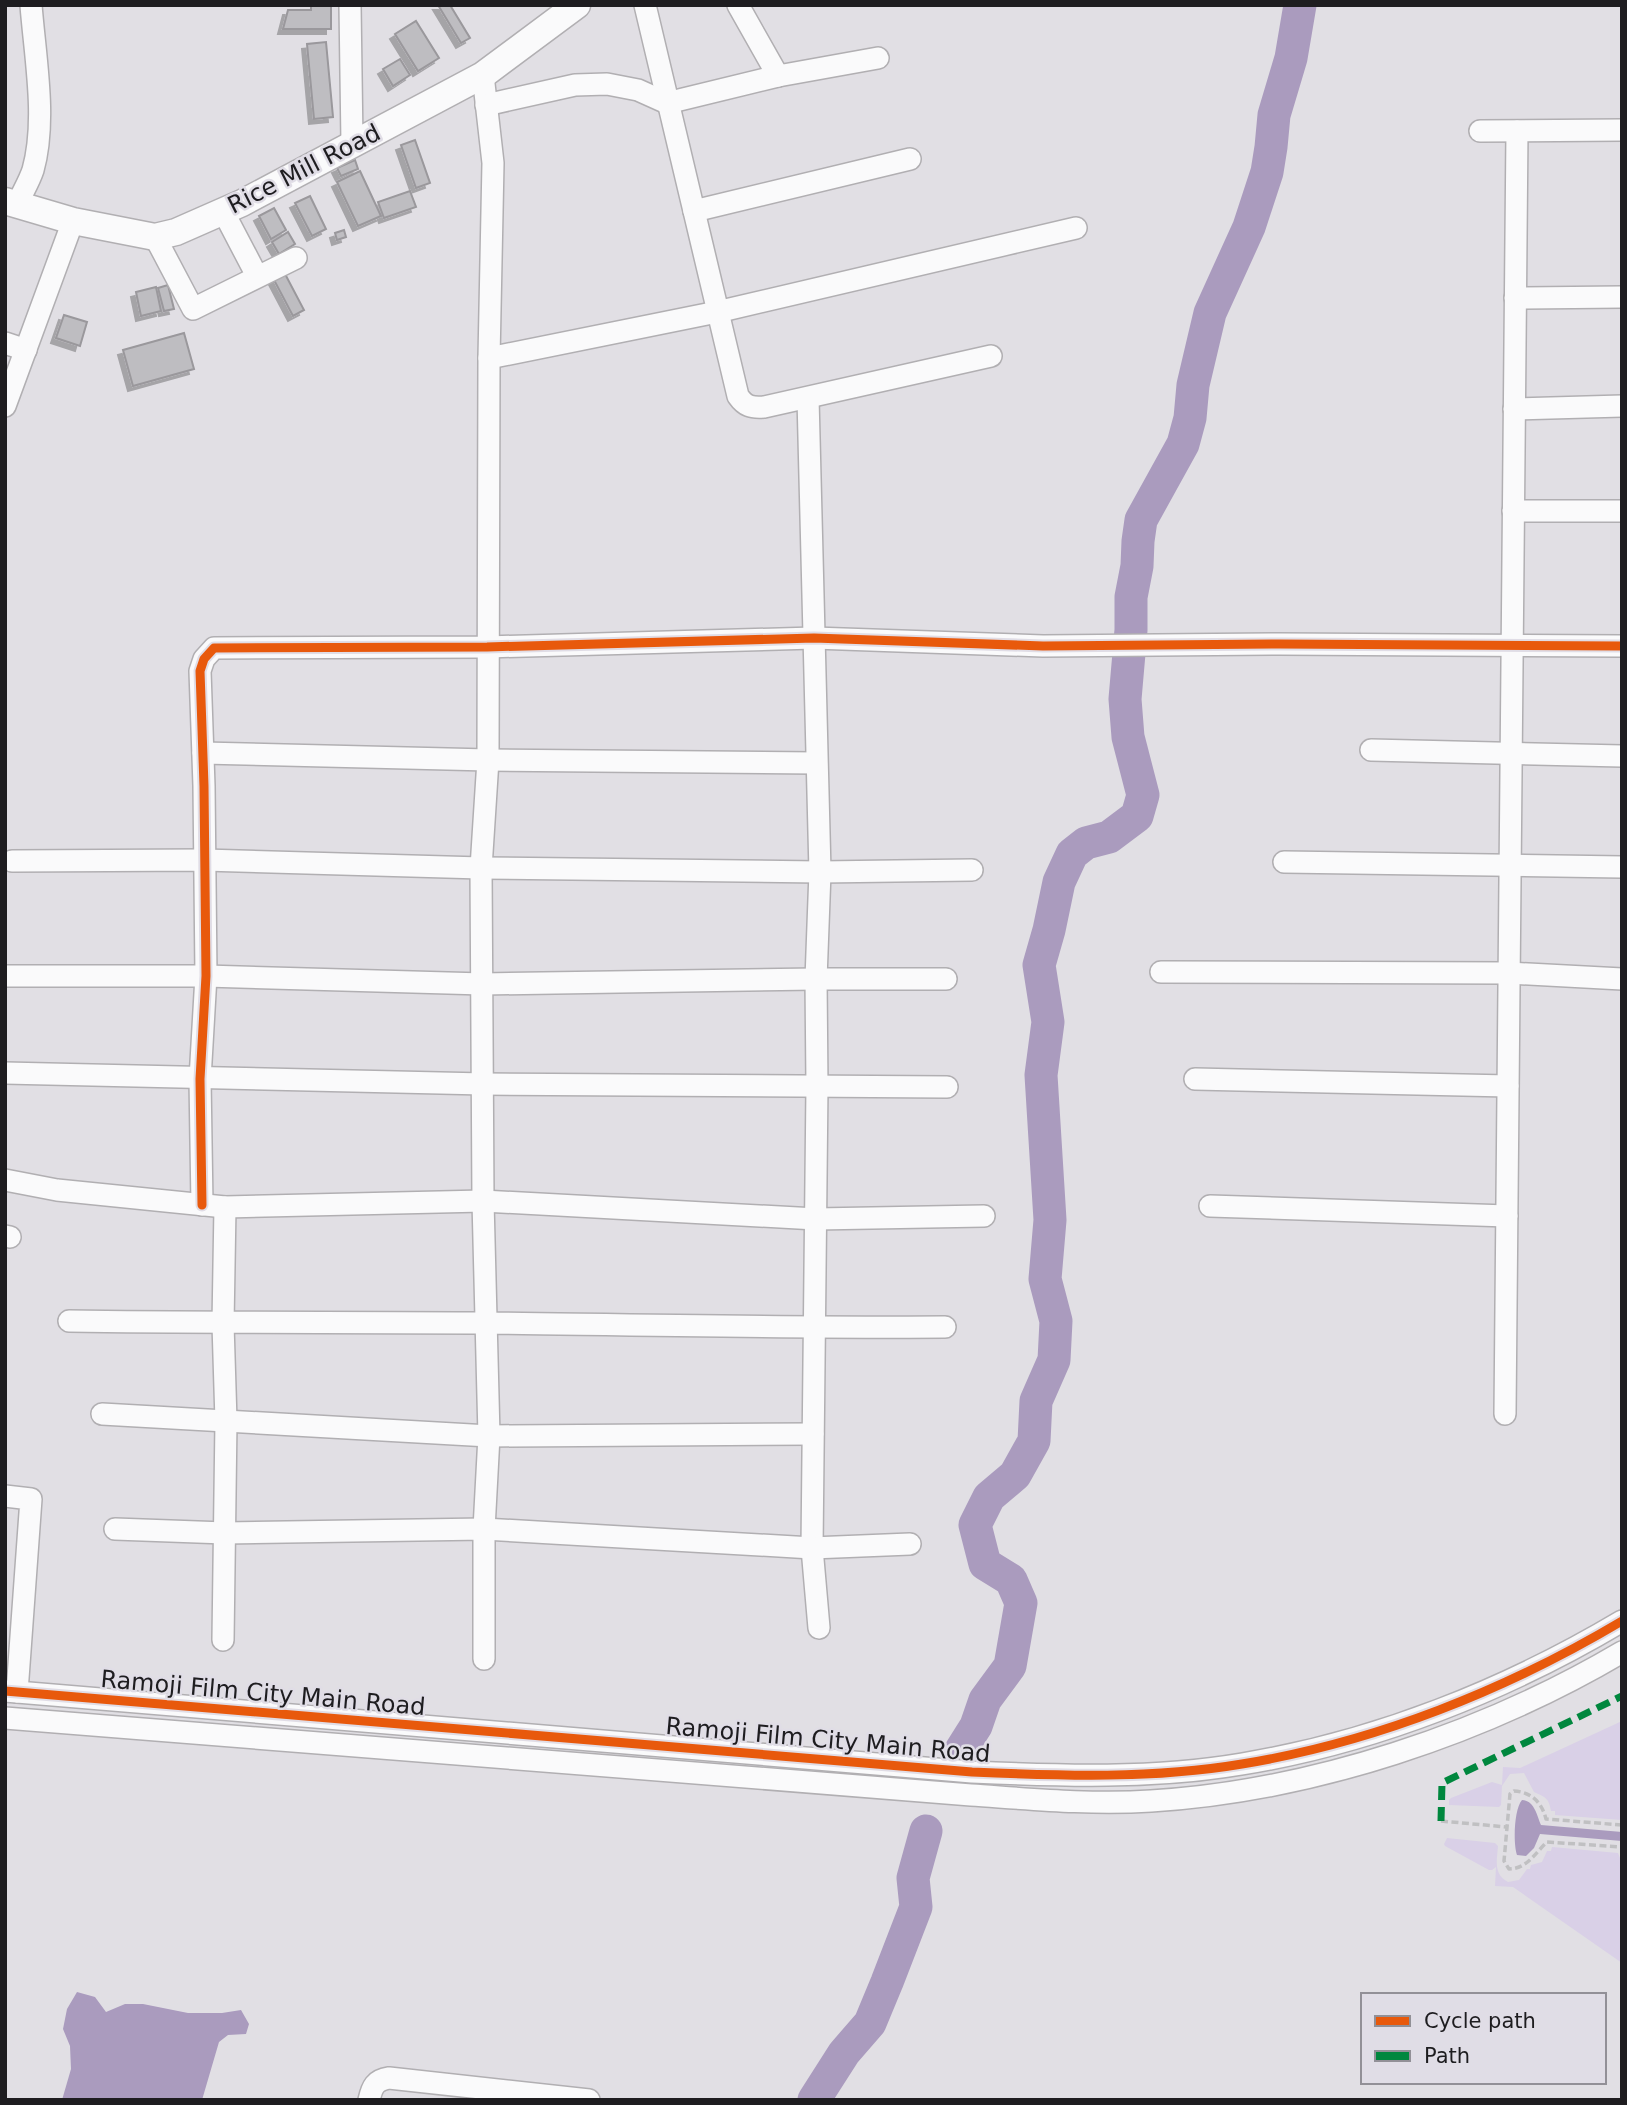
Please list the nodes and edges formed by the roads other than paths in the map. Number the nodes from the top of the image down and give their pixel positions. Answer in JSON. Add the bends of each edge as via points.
{"nodes":[{"id":1,"x":32,"y":5,"type":"edge"},
{"id":2,"x":350,"y":5,"type":"edge"},
{"id":3,"x":577,"y":5,"type":"edge"},
{"id":4,"x":645,"y":5,"type":"edge"},
{"id":5,"x":737,"y":5,"type":"edge"},
{"id":6,"x":878,"y":58,"type":"dead end"},
{"id":7,"x":483,"y":75,"type":"junction"},
{"id":8,"x":778,"y":76,"type":"junction"},
{"id":9,"x":667,"y":103,"type":"junction"},
{"id":10,"x":486,"y":105,"type":"junction"},
{"id":11,"x":1622,"y":130,"type":"edge"},
{"id":12,"x":1480,"y":131,"type":"dead end"},
{"id":13,"x":1517,"y":131,"type":"junction"},
{"id":14,"x":352,"y":144,"type":"junction"},
{"id":15,"x":910,"y":159,"type":"dead end"},
{"id":16,"x":11,"y":203,"type":"edge"},
{"id":17,"x":223,"y":211,"type":"junction"},
{"id":18,"x":694,"y":211,"type":"junction"},
{"id":19,"x":73,"y":221,"type":"junction"},
{"id":20,"x":1076,"y":228,"type":"dead end"},
{"id":21,"x":155,"y":237,"type":"junction"},
{"id":22,"x":296,"y":258,"type":"dead end"},
{"id":23,"x":257,"y":276,"type":"junction"},
{"id":24,"x":1515,"y":298,"type":"junction"},
{"id":25,"x":1622,"y":298,"type":"edge"},
{"id":26,"x":717,"y":312,"type":"junction"},
{"id":27,"x":5,"y":343,"type":"edge"},
{"id":28,"x":26,"y":350,"type":"junction"},
{"id":29,"x":991,"y":356,"type":"dead end"},
{"id":30,"x":489,"y":358,"type":"junction"},
{"id":31,"x":808,"y":398,"type":"junction"},
{"id":32,"x":5,"y":406,"type":"edge"},
{"id":33,"x":1622,"y":406,"type":"edge"},
{"id":34,"x":1514,"y":409,"type":"junction"},
{"id":35,"x":1513,"y":510,"type":"junction"},
{"id":36,"x":1622,"y":511,"type":"edge"},
{"id":37,"x":814,"y":638,"type":"junction"},
{"id":38,"x":1511,"y":646,"type":"junction"},
{"id":39,"x":1622,"y":646,"type":"edge"},
{"id":40,"x":487,"y":647,"type":"junction"},
{"id":41,"x":1371,"y":750,"type":"dead end"},
{"id":42,"x":203,"y":753,"type":"junction"},
{"id":43,"x":1511,"y":753,"type":"junction"},
{"id":44,"x":1622,"y":756,"type":"edge"},
{"id":45,"x":488,"y":760,"type":"junction"},
{"id":46,"x":816,"y":762,"type":"junction"},
{"id":47,"x":204,"y":860,"type":"junction"},
{"id":48,"x":12,"y":861,"type":"dead end"},
{"id":49,"x":1284,"y":862,"type":"dead end"},
{"id":50,"x":1510,"y":866,"type":"junction"},
{"id":51,"x":1622,"y":867,"type":"edge"},
{"id":52,"x":481,"y":868,"type":"junction"},
{"id":53,"x":972,"y":870,"type":"dead end"},
{"id":54,"x":820,"y":872,"type":"junction"},
{"id":55,"x":1161,"y":972,"type":"dead end"},
{"id":56,"x":1509,"y":973,"type":"junction"},
{"id":57,"x":5,"y":975,"type":"edge"},
{"id":58,"x":205,"y":976,"type":"junction"},
{"id":59,"x":816,"y":979,"type":"junction"},
{"id":60,"x":946,"y":979,"type":"dead end"},
{"id":61,"x":1622,"y":979,"type":"edge"},
{"id":62,"x":483,"y":984,"type":"junction"},
{"id":63,"x":5,"y":1073,"type":"edge"},
{"id":64,"x":200,"y":1079,"type":"junction"},
{"id":65,"x":1195,"y":1079,"type":"dead end"},
{"id":66,"x":484,"y":1084,"type":"junction"},
{"id":67,"x":817,"y":1086,"type":"junction"},
{"id":68,"x":1508,"y":1086,"type":"junction"},
{"id":69,"x":947,"y":1087,"type":"dead end"},
{"id":70,"x":5,"y":1180,"type":"edge"},
{"id":71,"x":483,"y":1201,"type":"junction"},
{"id":72,"x":202,"y":1205,"type":"junction"},
{"id":73,"x":1210,"y":1206,"type":"dead end"},
{"id":74,"x":225,"y":1207,"type":"junction"},
{"id":75,"x":984,"y":1216,"type":"dead end"},
{"id":76,"x":1507,"y":1216,"type":"junction"},
{"id":77,"x":816,"y":1219,"type":"junction"},
{"id":78,"x":69,"y":1321,"type":"dead end"},
{"id":79,"x":486,"y":1323,"type":"junction"},
{"id":80,"x":223,"y":1324,"type":"junction"},
{"id":81,"x":814,"y":1328,"type":"junction"},
{"id":82,"x":945,"y":1328,"type":"dead end"},
{"id":83,"x":102,"y":1414,"type":"dead end"},
{"id":84,"x":1505,"y":1414,"type":"dead end"},
{"id":85,"x":226,"y":1421,"type":"junction"},
{"id":86,"x":813,"y":1434,"type":"junction"},
{"id":87,"x":489,"y":1436,"type":"junction"},
{"id":88,"x":5,"y":1496,"type":"edge"},
{"id":89,"x":115,"y":1529,"type":"dead end"},
{"id":90,"x":484,"y":1529,"type":"junction"},
{"id":91,"x":225,"y":1533,"type":"junction"},
{"id":92,"x":910,"y":1544,"type":"dead end"},
{"id":93,"x":812,"y":1548,"type":"junction"},
{"id":94,"x":1622,"y":1621,"type":"edge"},
{"id":95,"x":819,"y":1628,"type":"dead end"},
{"id":96,"x":223,"y":1640,"type":"dead end"},
{"id":97,"x":1622,"y":1653,"type":"edge"},
{"id":98,"x":484,"y":1658,"type":"dead end"},
{"id":99,"x":11,"y":1691,"type":"edge"},
{"id":100,"x":5,"y":1718,"type":"edge"},
{"id":101,"x":369,"y":2100,"type":"edge"},
{"id":102,"x":589,"y":2100,"type":"edge"}],
"edges":[{"from":1,"to":16,"type":"street","via":[[39,104],[36,155],[32,173]]},
{"from":2,"to":14,"type":"street"},
{"from":3,"to":7,"type":"main road","name":"Rice Mill Road"},
{"from":4,"to":9,"type":"street"},
{"from":5,"to":8,"type":"street"},
{"from":6,"to":8,"type":"street"},
{"from":7,"to":10,"type":"street"},
{"from":7,"to":14,"type":"main road","name":"Rice Mill Road"},
{"from":8,"to":9,"type":"street"},
{"from":9,"to":10,"type":"street","via":[[638,90],[607,84],[575,85]]},
{"from":9,"to":18,"type":"street"},
{"from":10,"to":30,"type":"street","via":[[493,163]]},
{"from":11,"to":13,"type":"street"},
{"from":12,"to":13,"type":"street"},
{"from":13,"to":24,"type":"street"},
{"from":14,"to":17,"type":"main road","name":"Rice Mill Road"},
{"from":15,"to":18,"type":"street"},
{"from":16,"to":19,"type":"main road","name":"Rice Mill Road"},
{"from":17,"to":21,"type":"main road","name":"Rice Mill Road"},
{"from":17,"to":23,"type":"street"},
{"from":18,"to":26,"type":"street"},
{"from":19,"to":21,"type":"main road","name":"Rice Mill Road"},
{"from":19,"to":28,"type":"street"},
{"from":20,"to":26,"type":"street"},
{"from":21,"to":23,"type":"street","via":[[193,309]]},
{"from":22,"to":23,"type":"street"},
{"from":24,"to":25,"type":"street"},
{"from":24,"to":34,"type":"street"},
{"from":26,"to":30,"type":"street"},
{"from":26,"to":31,"type":"street","via":[[738,396],[744,404],[764,407]]},
{"from":27,"to":28,"type":"street"},
{"from":28,"to":32,"type":"street"},
{"from":29,"to":31,"type":"street"},
{"from":30,"to":40,"type":"street"},
{"from":31,"to":37,"type":"street"},
{"from":33,"to":34,"type":"street"},
{"from":34,"to":35,"type":"street"},
{"from":35,"to":36,"type":"street"},
{"from":35,"to":38,"type":"street"},
{"from":37,"to":38,"type":"street","via":[[1043,646]]},
{"from":37,"to":40,"type":"street"},
{"from":37,"to":46,"type":"street"},
{"from":38,"to":39,"type":"street"},
{"from":38,"to":43,"type":"street"},
{"from":40,"to":42,"type":"street","via":[[214,648],[200,671]]},
{"from":40,"to":45,"type":"street"},
{"from":41,"to":43,"type":"street"},
{"from":42,"to":45,"type":"street"},
{"from":42,"to":47,"type":"street"},
{"from":43,"to":44,"type":"street"},
{"from":43,"to":50,"type":"street"},
{"from":45,"to":46,"type":"street"},
{"from":45,"to":52,"type":"street"},
{"from":46,"to":54,"type":"street"},
{"from":47,"to":48,"type":"street"},
{"from":47,"to":52,"type":"street"},
{"from":47,"to":58,"type":"street"},
{"from":49,"to":50,"type":"street"},
{"from":50,"to":51,"type":"street"},
{"from":50,"to":56,"type":"street"},
{"from":52,"to":54,"type":"street"},
{"from":52,"to":62,"type":"street"},
{"from":53,"to":54,"type":"street"},
{"from":54,"to":59,"type":"street"},
{"from":55,"to":56,"type":"street"},
{"from":56,"to":61,"type":"street"},
{"from":56,"to":68,"type":"street"},
{"from":57,"to":58,"type":"street"},
{"from":58,"to":62,"type":"street"},
{"from":58,"to":64,"type":"street"},
{"from":59,"to":60,"type":"street"},
{"from":59,"to":62,"type":"street"},
{"from":59,"to":67,"type":"street"},
{"from":62,"to":66,"type":"street"},
{"from":63,"to":64,"type":"street"},
{"from":64,"to":66,"type":"street"},
{"from":64,"to":72,"type":"street"},
{"from":65,"to":68,"type":"street"},
{"from":66,"to":67,"type":"street"},
{"from":66,"to":71,"type":"street"},
{"from":67,"to":69,"type":"street"},
{"from":67,"to":77,"type":"street"},
{"from":68,"to":76,"type":"street"},
{"from":70,"to":72,"type":"street"},
{"from":71,"to":74,"type":"street"},
{"from":71,"to":77,"type":"street"},
{"from":71,"to":79,"type":"street"},
{"from":72,"to":74,"type":"street"},
{"from":73,"to":76,"type":"street"},
{"from":74,"to":80,"type":"street"},
{"from":75,"to":77,"type":"street"},
{"from":76,"to":84,"type":"street"},
{"from":77,"to":81,"type":"street"},
{"from":78,"to":80,"type":"street"},
{"from":79,"to":80,"type":"street"},
{"from":79,"to":81,"type":"street"},
{"from":79,"to":87,"type":"street"},
{"from":80,"to":85,"type":"street"},
{"from":81,"to":82,"type":"street"},
{"from":81,"to":86,"type":"street"},
{"from":83,"to":85,"type":"street"},
{"from":85,"to":87,"type":"street"},
{"from":85,"to":91,"type":"street"},
{"from":86,"to":87,"type":"street"},
{"from":86,"to":93,"type":"street"},
{"from":87,"to":90,"type":"street"},
{"from":88,"to":99,"type":"street","via":[[31,1499]]},
{"from":89,"to":91,"type":"street"},
{"from":90,"to":91,"type":"street"},
{"from":90,"to":93,"type":"street"},
{"from":90,"to":98,"type":"street"},
{"from":91,"to":96,"type":"street"},
{"from":92,"to":93,"type":"street"},
{"from":93,"to":95,"type":"street"},
{"from":94,"to":99,"type":"street","name":"Ramoji Film City Main Road","via":[[1486,1691],[1406,1722],[1331,1745],[1241,1764],[1147,1774],[972,1772]]},
{"from":97,"to":100,"type":"street","name":"Ramoji Film City Main Road","via":[[1496,1717],[1414,1748],[1245,1790],[1150,1802],[971,1795]]},
{"from":101,"to":102,"type":"street","via":[[373,2085],[389,2078]]}]}
